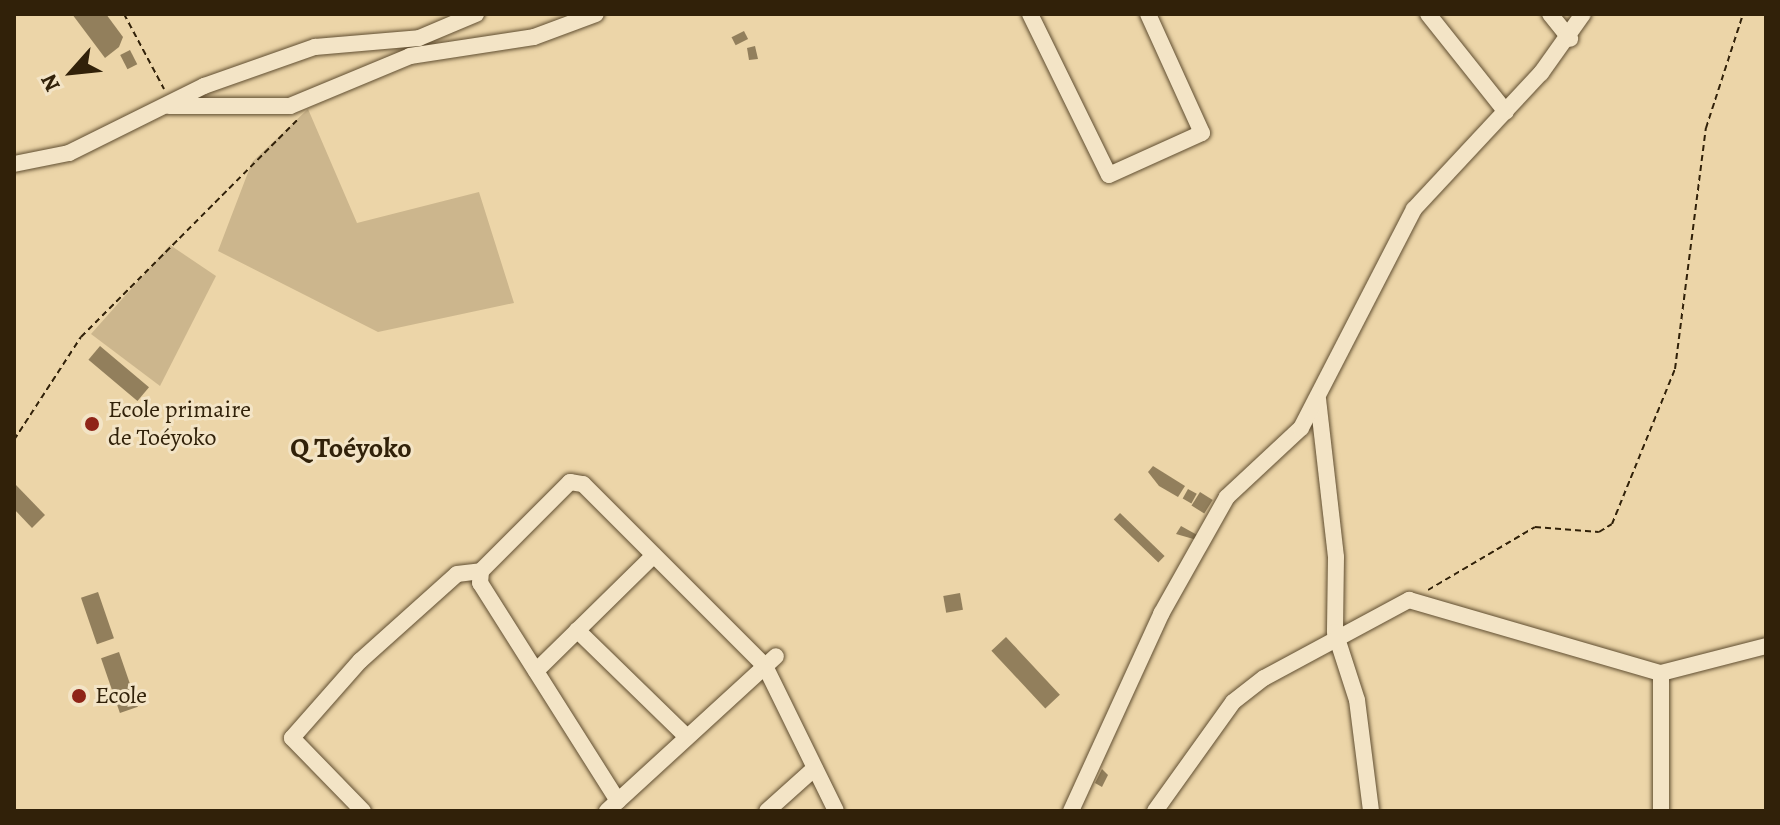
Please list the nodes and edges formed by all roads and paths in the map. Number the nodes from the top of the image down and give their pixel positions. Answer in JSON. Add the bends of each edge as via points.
{"nodes":[{"id":1,"x":124,"y":14,"type":"edge"},
{"id":2,"x":476,"y":14,"type":"edge"},
{"id":3,"x":596,"y":14,"type":"edge"},
{"id":4,"x":1030,"y":14,"type":"edge"},
{"id":5,"x":1148,"y":14,"type":"edge"},
{"id":6,"x":1428,"y":14,"type":"edge"},
{"id":7,"x":1550,"y":14,"type":"edge"},
{"id":8,"x":1583,"y":14,"type":"edge"},
{"id":9,"x":1743,"y":14,"type":"edge"},
{"id":10,"x":1570,"y":39,"type":"junction"},
{"id":11,"x":164,"y":106,"type":"junction"},
{"id":12,"x":308,"y":109,"type":"dead end"},
{"id":13,"x":1506,"y":112,"type":"junction"},
{"id":14,"x":14,"y":164,"type":"edge"},
{"id":15,"x":1318,"y":398,"type":"junction"},
{"id":16,"x":14,"y":440,"type":"edge"},
{"id":17,"x":654,"y":555,"type":"junction"},
{"id":18,"x":481,"y":571,"type":"junction"},
{"id":19,"x":1409,"y":600,"type":"junction"},
{"id":20,"x":577,"y":630,"type":"junction"},
{"id":21,"x":1337,"y":640,"type":"junction"},
{"id":22,"x":1766,"y":646,"type":"edge"},
{"id":23,"x":770,"y":661,"type":"junction"},
{"id":24,"x":536,"y":671,"type":"junction"},
{"id":25,"x":1661,"y":673,"type":"junction"},
{"id":26,"x":687,"y":737,"type":"junction"},
{"id":27,"x":815,"y":768,"type":"junction"},
{"id":28,"x":613,"y":806,"type":"edge"},
{"id":29,"x":363,"y":811,"type":"edge"},
{"id":30,"x":767,"y":811,"type":"edge"},
{"id":31,"x":836,"y":811,"type":"edge"},
{"id":32,"x":1071,"y":811,"type":"edge"},
{"id":33,"x":1155,"y":811,"type":"edge"},
{"id":34,"x":1371,"y":811,"type":"edge"},
{"id":35,"x":1661,"y":811,"type":"edge"}],
"edges":[{"from":1,"to":11,"type":"path","via":[[161,79]]},
{"from":2,"to":11,"type":"street","via":[[419,38],[315,47]]},
{"from":3,"to":11,"type":"street","via":[[534,37],[410,56],[290,106]]},
{"from":4,"to":5,"type":"street","via":[[1109,175],[1202,133]]},
{"from":6,"to":13,"type":"street"},
{"from":7,"to":10,"type":"street"},
{"from":8,"to":10,"type":"street"},
{"from":9,"to":19,"type":"path","via":[[1706,128],[1675,369],[1612,524],[1599,532],[1535,527]]},
{"from":10,"to":13,"type":"street"},
{"from":11,"to":14,"type":"street","via":[[69,153]]},
{"from":12,"to":16,"type":"path","via":[[161,249],[81,337]]},
{"from":13,"to":15,"type":"street","via":[[1437,180],[1392,240]]},
{"from":15,"to":21,"type":"street"},
{"from":15,"to":32,"type":"street","via":[[1280,452],[1227,497],[1161,614]]},
{"from":17,"to":18,"type":"street","via":[[583,484],[570,482]]},
{"from":17,"to":20,"type":"street"},
{"from":17,"to":23,"type":"street"},
{"from":18,"to":24,"type":"street","via":[[480,583]]},
{"from":18,"to":29,"type":"street","via":[[457,574],[360,661],[292,738]]},
{"from":19,"to":21,"type":"street"},
{"from":19,"to":25,"type":"street"},
{"from":20,"to":24,"type":"street"},
{"from":20,"to":26,"type":"street"},
{"from":21,"to":33,"type":"street","via":[[1233,702]]},
{"from":21,"to":34,"type":"street","via":[[1357,700]]},
{"from":22,"to":25,"type":"street"},
{"from":23,"to":26,"type":"street"},
{"from":23,"to":27,"type":"street"},
{"from":24,"to":28,"type":"street"},
{"from":25,"to":35,"type":"street"},
{"from":26,"to":28,"type":"street"},
{"from":27,"to":30,"type":"street"},
{"from":27,"to":31,"type":"street"}]}
